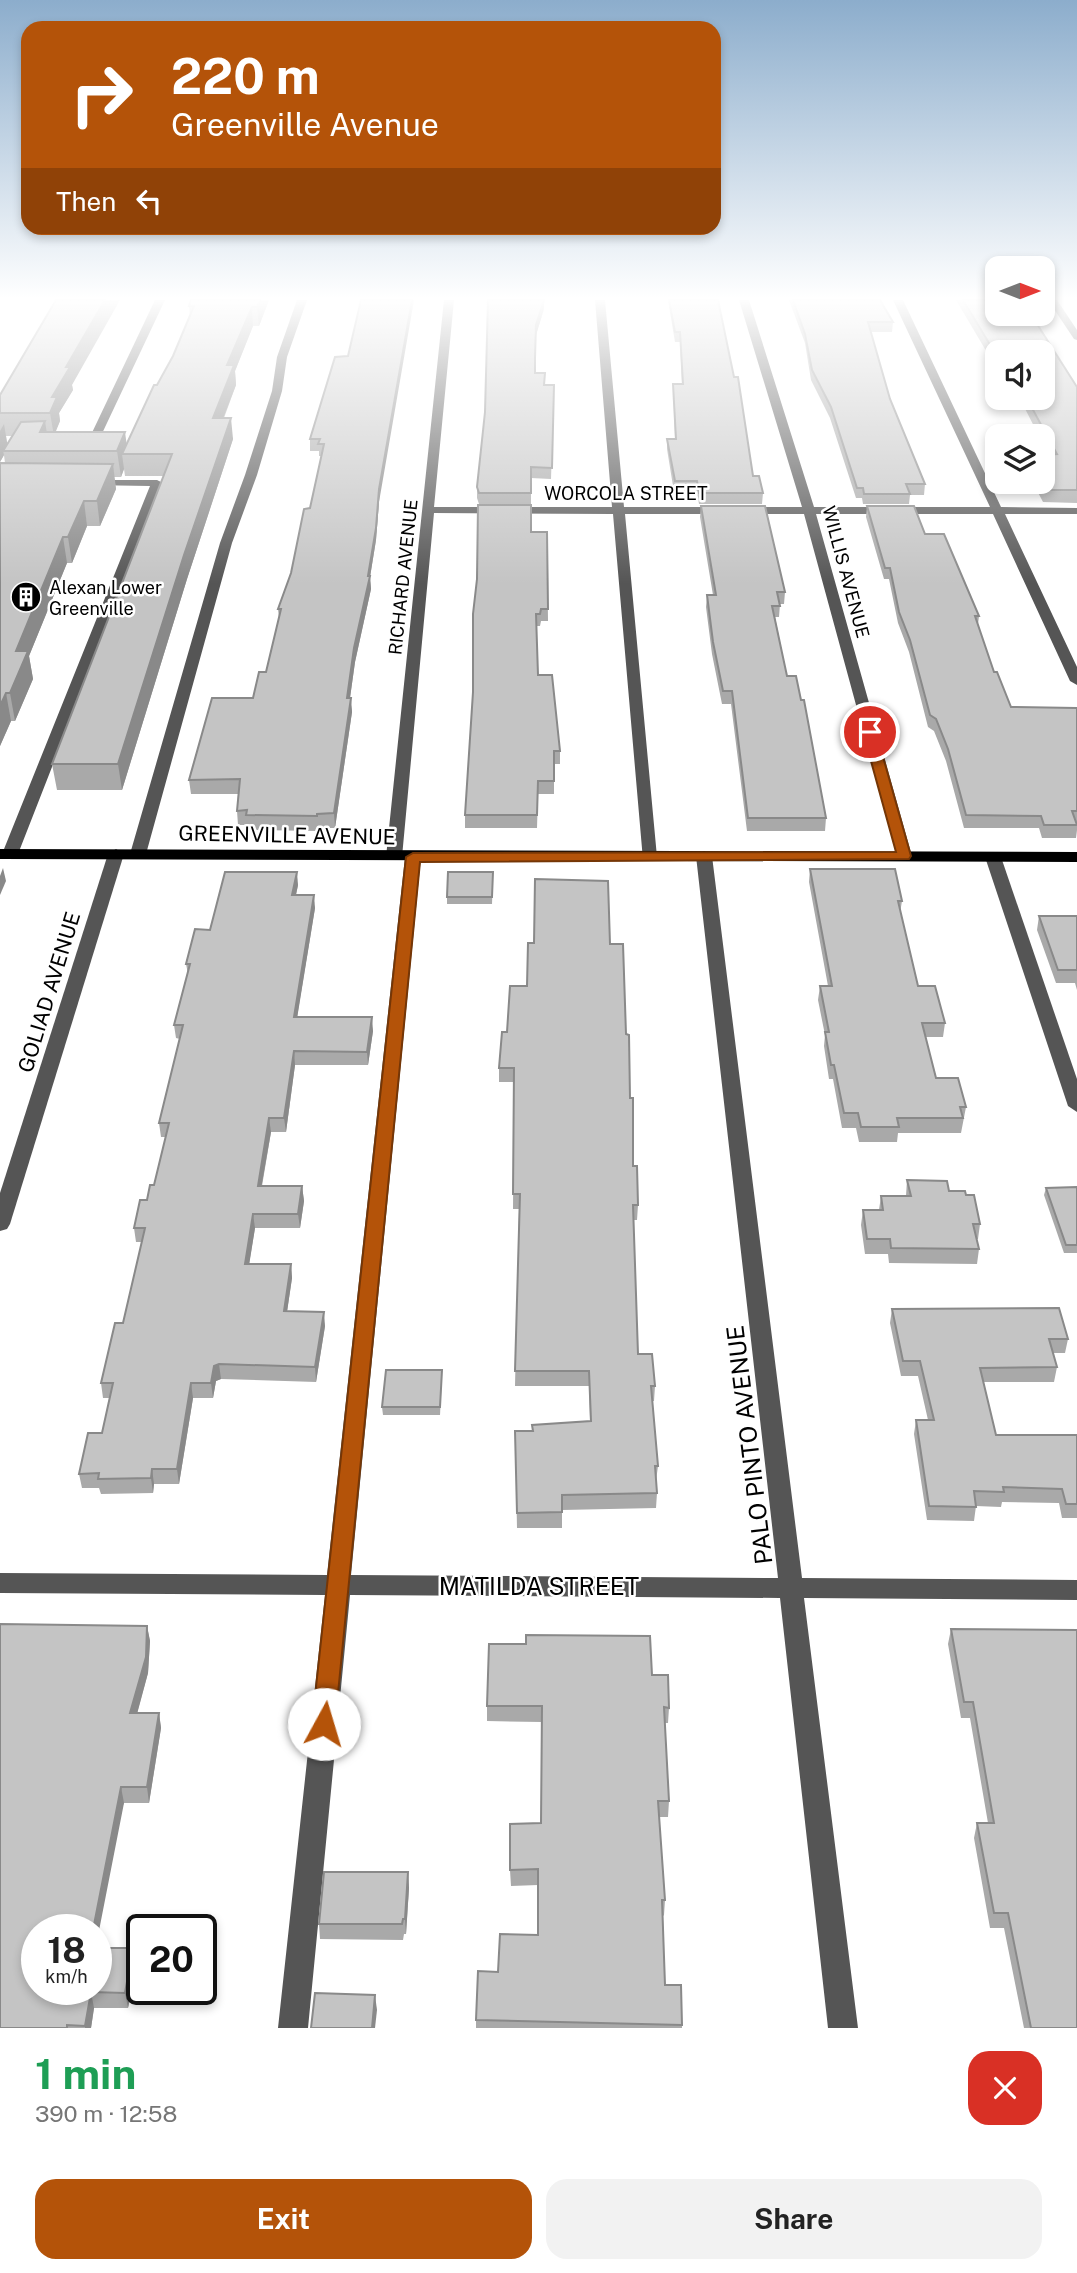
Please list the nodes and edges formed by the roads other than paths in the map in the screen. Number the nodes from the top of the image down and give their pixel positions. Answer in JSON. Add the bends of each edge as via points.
{"nodes":[{"id":1,"x":115,"y":395,"type":"edge"},
{"id":2,"x":275,"y":395,"type":"edge"},
{"id":3,"x":439,"y":395,"type":"edge"},
{"id":4,"x":609,"y":395,"type":"edge"},
{"id":5,"x":773,"y":395,"type":"edge"},
{"id":6,"x":942,"y":395,"type":"edge"},
{"id":7,"x":68,"y":442,"type":"edge"},
{"id":8,"x":79,"y":483,"type":"edge"},
{"id":9,"x":427,"y":510,"type":"junction"},
{"id":10,"x":619,"y":510,"type":"junction"},
{"id":11,"x":809,"y":510,"type":"junction"},
{"id":12,"x":997,"y":511,"type":"junction"},
{"id":13,"x":1077,"y":511,"type":"edge"},
{"id":14,"x":1077,"y":681,"type":"edge"},
{"id":15,"x":116,"y":853,"type":"junction"},
{"id":16,"x":5,"y":854,"type":"edge"},
{"id":17,"x":138,"y":854,"type":"junction"},
{"id":18,"x":704,"y":856,"type":"junction"},
{"id":19,"x":904,"y":856,"type":"junction"},
{"id":20,"x":403,"y":857,"type":"junction"},
{"id":21,"x":649,"y":857,"type":"junction"},
{"id":22,"x":993,"y":857,"type":"junction"},
{"id":23,"x":1077,"y":857,"type":"edge"},
{"id":24,"x":1077,"y":1106,"type":"edge"},
{"id":25,"x":0,"y":1224,"type":"edge"},
{"id":26,"x":0,"y":1583,"type":"edge"},
{"id":27,"x":338,"y":1585,"type":"junction"},
{"id":28,"x":793,"y":1588,"type":"junction"},
{"id":29,"x":1077,"y":1590,"type":"edge"},
{"id":30,"x":293,"y":2028,"type":"edge"},
{"id":31,"x":844,"y":2028,"type":"edge"}],
"edges":[{"from":1,"to":7,"type":"street","via":[[93,442]]},
{"from":2,"to":17,"type":"street","via":[[226,543]]},
{"from":3,"to":9,"type":"street","name":"RICHARD AVENUE"},
{"from":4,"to":10,"type":"street"},
{"from":5,"to":11,"type":"street","name":"WILLIS AVENUE"},
{"from":6,"to":12,"type":"street"},
{"from":8,"to":16,"type":"street","via":[[157,483]]},
{"from":9,"to":10,"type":"street","name":"WORCOLA STREET"},
{"from":9,"to":20,"type":"street","name":"RICHARD AVENUE"},
{"from":10,"to":11,"type":"street","name":"WORCOLA STREET"},
{"from":10,"to":21,"type":"street"},
{"from":11,"to":12,"type":"street","name":"WORCOLA STREET"},
{"from":11,"to":19,"type":"street","name":"WILLIS AVENUE"},
{"from":12,"to":13,"type":"street","name":"WORCOLA STREET"},
{"from":12,"to":14,"type":"street"},
{"from":15,"to":16,"type":"main road","name":"GREENVILLE AVENUE"},
{"from":15,"to":17,"type":"main road","name":"GREENVILLE AVENUE"},
{"from":15,"to":25,"type":"street","name":"GOLIAD AVENUE"},
{"from":17,"to":20,"type":"main road","name":"GREENVILLE AVENUE"},
{"from":18,"to":19,"type":"main road","name":"GREENVILLE AVENUE"},
{"from":18,"to":21,"type":"main road","name":"GREENVILLE AVENUE"},
{"from":18,"to":28,"type":"street","name":"PALO PINTO AVENUE"},
{"from":19,"to":22,"type":"main road","name":"GREENVILLE AVENUE"},
{"from":20,"to":21,"type":"main road","name":"GREENVILLE AVENUE"},
{"from":20,"to":27,"type":"street","name":"RICHARD AVENUE"},
{"from":22,"to":23,"type":"main road","name":"GREENVILLE AVENUE"},
{"from":22,"to":24,"type":"street"},
{"from":26,"to":27,"type":"street","name":"MATILDA STREET"},
{"from":27,"to":28,"type":"street","name":"MATILDA STREET"},
{"from":27,"to":30,"type":"street","name":"RICHARD AVENUE"},
{"from":28,"to":29,"type":"street","name":"MATILDA STREET"},
{"from":28,"to":31,"type":"street","name":"PALO PINTO AVENUE"}]}
